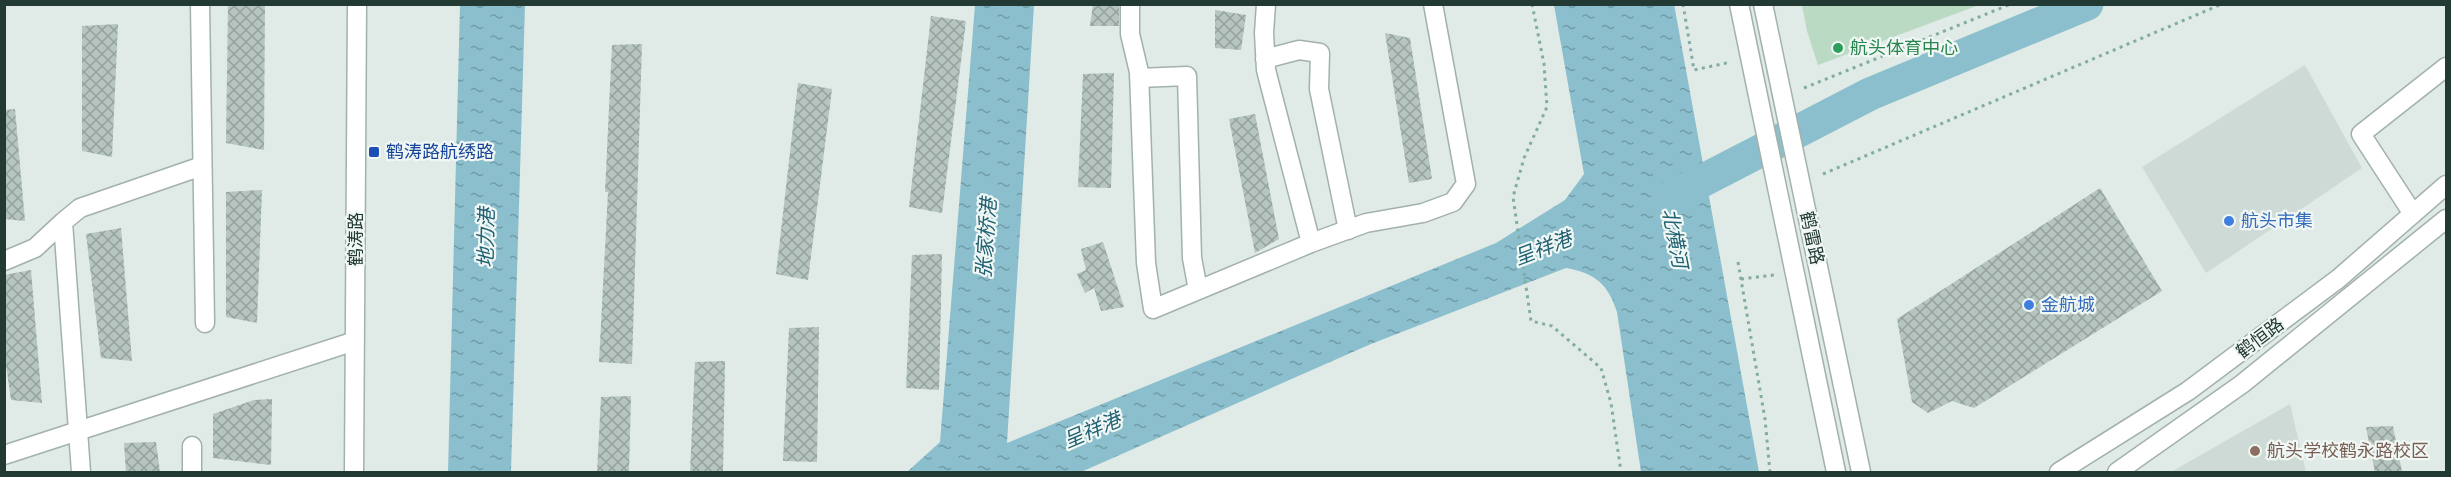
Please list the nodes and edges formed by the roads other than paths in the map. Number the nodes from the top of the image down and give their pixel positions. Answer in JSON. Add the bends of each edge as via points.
{"nodes":[{"id":1,"x":200,"y":4,"type":"edge"},
{"id":2,"x":357,"y":4,"type":"edge"},
{"id":3,"x":1130,"y":4,"type":"edge"},
{"id":4,"x":1266,"y":4,"type":"edge"},
{"id":5,"x":1433,"y":4,"type":"edge"},
{"id":6,"x":1739,"y":4,"type":"edge"},
{"id":7,"x":1762,"y":4,"type":"edge"},
{"id":8,"x":1265,"y":59,"type":"junction"},
{"id":9,"x":2446,"y":67,"type":"edge"},
{"id":10,"x":1139,"y":78,"type":"junction"},
{"id":11,"x":202,"y":166,"type":"junction"},
{"id":12,"x":2446,"y":184,"type":"edge"},
{"id":13,"x":2413,"y":214,"type":"junction"},
{"id":14,"x":2446,"y":219,"type":"edge"},
{"id":15,"x":63,"y":222,"type":"junction"},
{"id":16,"x":1348,"y":230,"type":"junction"},
{"id":17,"x":1311,"y":243,"type":"junction"},
{"id":18,"x":4,"y":261,"type":"edge"},
{"id":19,"x":1198,"y":290,"type":"junction"},
{"id":20,"x":205,"y":323,"type":"dead end"},
{"id":21,"x":355,"y":341,"type":"junction"},
{"id":22,"x":79,"y":431,"type":"junction"},
{"id":23,"x":192,"y":446,"type":"dead end"},
{"id":24,"x":4,"y":455,"type":"edge"},
{"id":25,"x":81,"y":472,"type":"edge"},
{"id":26,"x":192,"y":472,"type":"edge"},
{"id":27,"x":354,"y":472,"type":"edge"},
{"id":28,"x":1836,"y":472,"type":"edge"},
{"id":29,"x":1861,"y":472,"type":"edge"},
{"id":30,"x":2059,"y":472,"type":"edge"},
{"id":31,"x":2117,"y":472,"type":"edge"}],
"edges":[{"from":1,"to":11,"type":"street"},
{"from":2,"to":21,"type":"street","name":"鹤涛路"},
{"from":3,"to":10,"type":"street","via":[[1130,34]]},
{"from":4,"to":8,"type":"street"},
{"from":5,"to":16,"type":"street","via":[[1466,184],[1453,202]]},
{"from":6,"to":28,"type":"street","name":"鹤雷路"},
{"from":7,"to":29,"type":"street","name":"鹤雷路"},
{"from":8,"to":16,"type":"street","via":[[1299,50],[1320,53],[1319,89]]},
{"from":8,"to":17,"type":"street"},
{"from":9,"to":13,"type":"street","via":[[2361,134]]},
{"from":10,"to":19,"type":"street","via":[[1187,76],[1192,247]]},
{"from":10,"to":19,"type":"street","via":[[1146,263],[1153,309]]},
{"from":11,"to":15,"type":"street","via":[[80,208]]},
{"from":11,"to":20,"type":"street"},
{"from":12,"to":13,"type":"street","name":"鹤恒路"},
{"from":13,"to":30,"type":"street","name":"鹤恒路","via":[[2338,279],[2198,384]]},
{"from":14,"to":31,"type":"street","name":"鹤恒路","via":[[2242,384]]},
{"from":15,"to":18,"type":"street","via":[[35,248]]},
{"from":15,"to":22,"type":"street"},
{"from":16,"to":17,"type":"street"},
{"from":17,"to":19,"type":"street"},
{"from":21,"to":22,"type":"street"},
{"from":21,"to":27,"type":"street","name":"鹤涛路"},
{"from":22,"to":24,"type":"street"},
{"from":22,"to":25,"type":"street"},
{"from":23,"to":26,"type":"street"}]}
